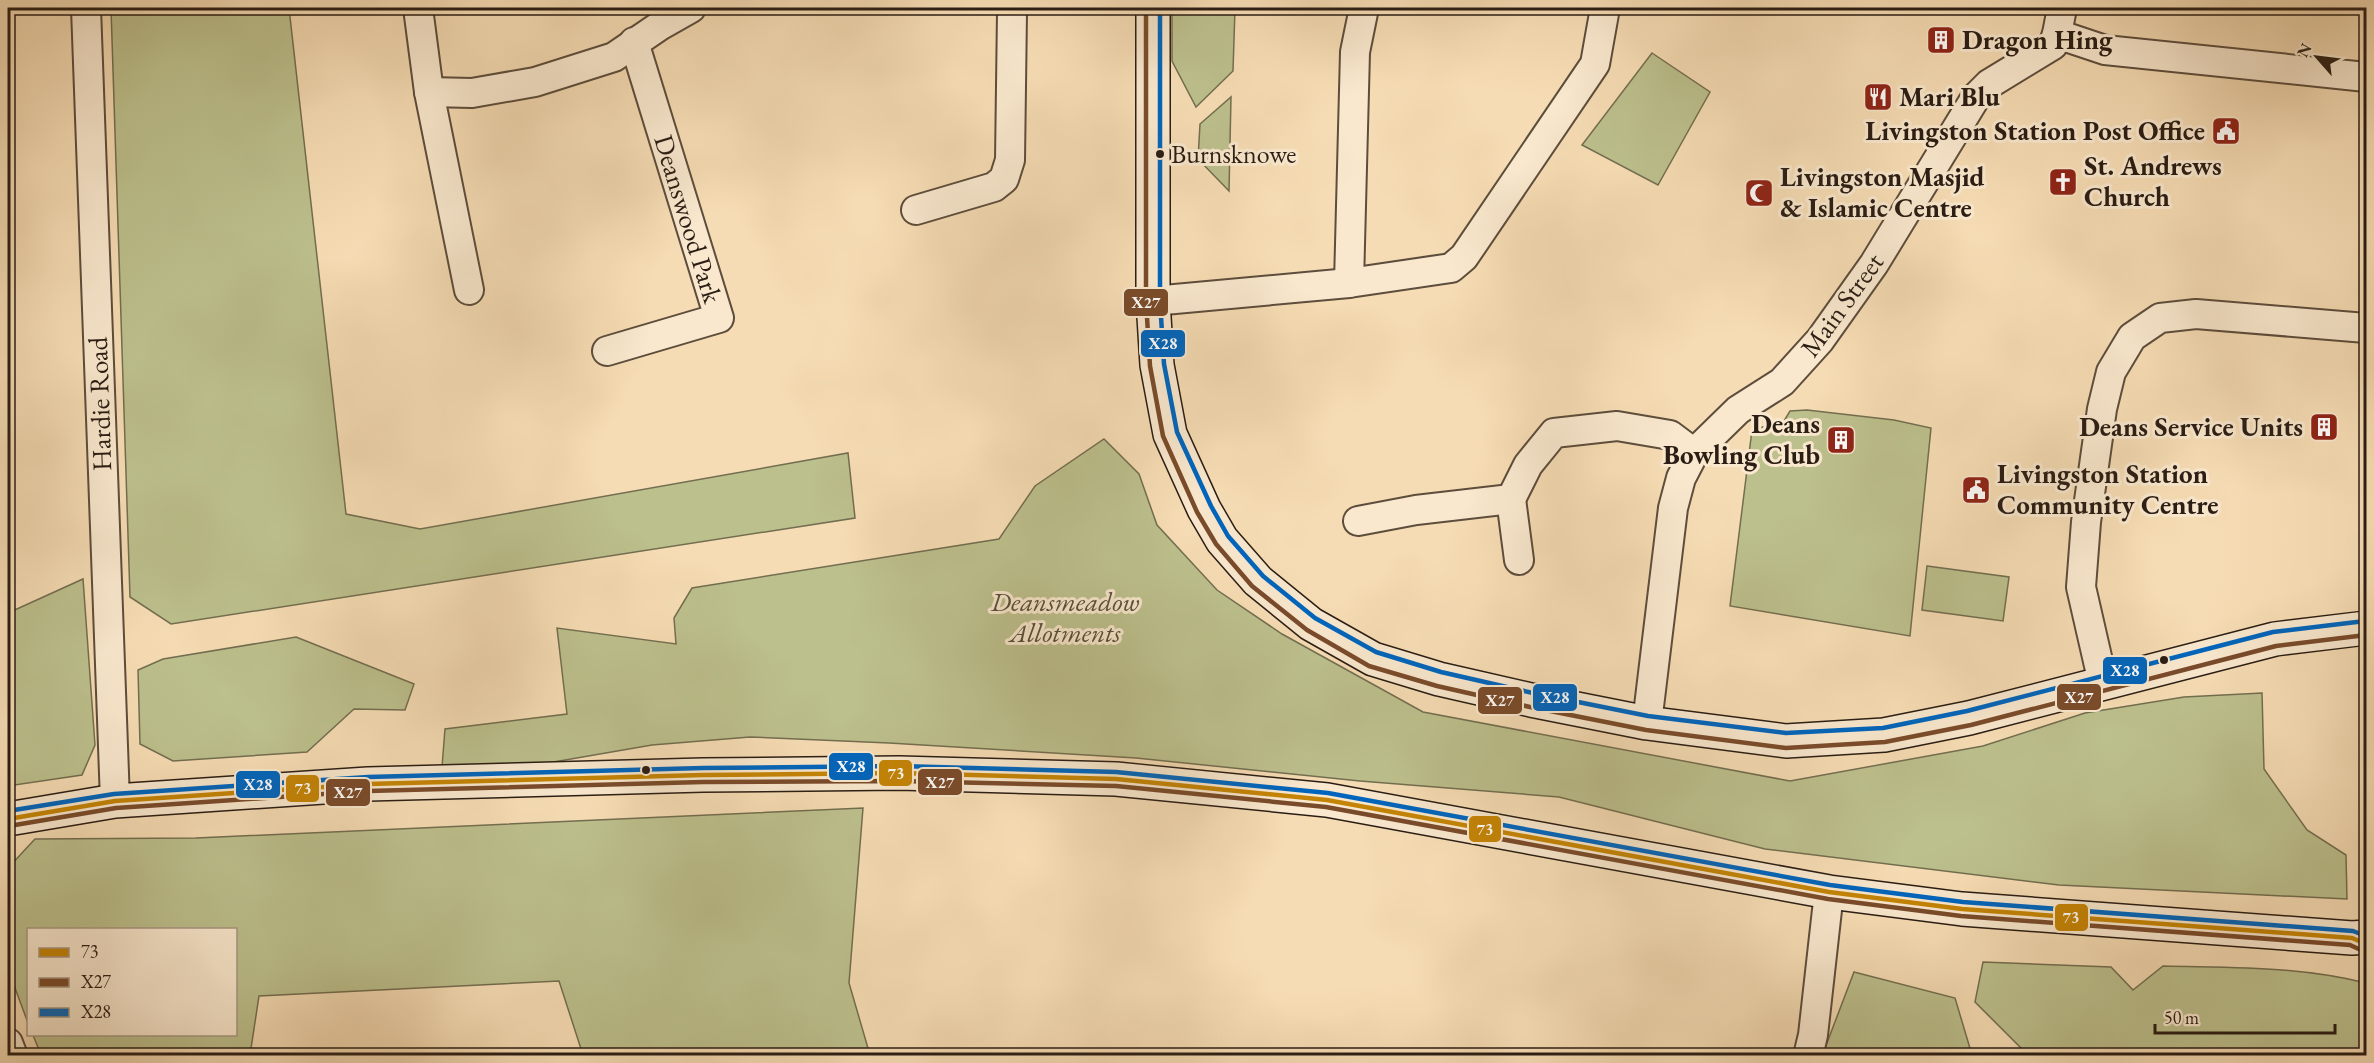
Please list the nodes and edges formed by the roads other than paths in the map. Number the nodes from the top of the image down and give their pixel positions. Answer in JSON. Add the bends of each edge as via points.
{"nodes":[{"id":1,"x":86,"y":8,"type":"edge"},
{"id":2,"x":418,"y":8,"type":"edge"},
{"id":3,"x":691,"y":8,"type":"edge"},
{"id":4,"x":1011,"y":8,"type":"edge"},
{"id":5,"x":1153,"y":8,"type":"edge"},
{"id":6,"x":1364,"y":8,"type":"edge"},
{"id":7,"x":1605,"y":8,"type":"edge"},
{"id":8,"x":2060,"y":21,"type":"edge"},
{"id":9,"x":634,"y":42,"type":"junction"},
{"id":10,"x":2367,"y":77,"type":"edge"},
{"id":11,"x":429,"y":92,"type":"junction"},
{"id":12,"x":916,"y":210,"type":"dead end"},
{"id":13,"x":1349,"y":283,"type":"junction"},
{"id":14,"x":469,"y":290,"type":"dead end"},
{"id":15,"x":1153,"y":301,"type":"junction"},
{"id":16,"x":2367,"y":328,"type":"edge"},
{"id":17,"x":607,"y":351,"type":"dead end"},
{"id":18,"x":1694,"y":453,"type":"junction"},
{"id":19,"x":1511,"y":499,"type":"junction"},
{"id":20,"x":1358,"y":521,"type":"dead end"},
{"id":21,"x":1519,"y":560,"type":"dead end"},
{"id":22,"x":2367,"y":628,"type":"edge"},
{"id":23,"x":2103,"y":683,"type":"junction"},
{"id":24,"x":1647,"y":723,"type":"junction"},
{"id":25,"x":115,"y":801,"type":"junction"},
{"id":26,"x":8,"y":819,"type":"edge"},
{"id":27,"x":1829,"y":892,"type":"junction"},
{"id":28,"x":2362,"y":940,"type":"edge"},
{"id":29,"x":8,"y":1043,"type":"edge"},
{"id":30,"x":13,"y":1056,"type":"edge"},
{"id":31,"x":1808,"y":1056,"type":"edge"}],
"edges":[{"from":1,"to":25,"type":"street","name":"Hardie Road"},
{"from":2,"to":11,"type":"street"},
{"from":3,"to":9,"type":"street"},
{"from":4,"to":12,"type":"street","via":[[1010,160],[1004,179],[994,188]]},
{"from":5,"to":15,"type":"street"},
{"from":6,"to":13,"type":"street","via":[[1355,52]]},
{"from":7,"to":13,"type":"street","via":[[1595,64],[1464,256],[1451,268]]},
{"from":8,"to":10,"type":"street","name":"Main Street","via":[[2105,50]]},
{"from":8,"to":18,"type":"street","name":"Main Street","via":[[2053,45],[1989,84],[1976,97],[1874,264],[1820,340],[1782,382],[1738,410]]},
{"from":9,"to":11,"type":"street","via":[[614,57],[535,82],[472,93]]},
{"from":9,"to":17,"type":"street","name":"Deanswood Park","via":[[719,318]]},
{"from":11,"to":14,"type":"street"},
{"from":13,"to":15,"type":"street"},
{"from":15,"to":24,"type":"street","via":[[1157,365],[1170,434],[1216,530],[1258,581],[1311,624],[1373,659],[1439,679]]},
{"from":16,"to":23,"type":"street","via":[[2196,314],[2160,318],[2132,337],[2111,372],[2086,522],[2081,587]]},
{"from":18,"to":19,"type":"street","via":[[1670,435],[1617,426],[1554,433],[1528,465]]},
{"from":18,"to":24,"type":"street","name":"Main Street","via":[[1681,478],[1673,508]]},
{"from":19,"to":20,"type":"street","via":[[1417,522]]},
{"from":19,"to":21,"type":"street"},
{"from":22,"to":23,"type":"street","via":[[2276,639]]},
{"from":23,"to":24,"type":"street","via":[[1970,718],[1884,735],[1785,741]]},
{"from":25,"to":26,"type":"street"},
{"from":25,"to":27,"type":"street","via":[[368,784],[703,775],[899,773],[1116,779],[1327,800]]},
{"from":27,"to":28,"type":"street","via":[[1962,909]]},
{"from":27,"to":31,"type":"street"},
{"from":29,"to":30,"type":"street"}]}
